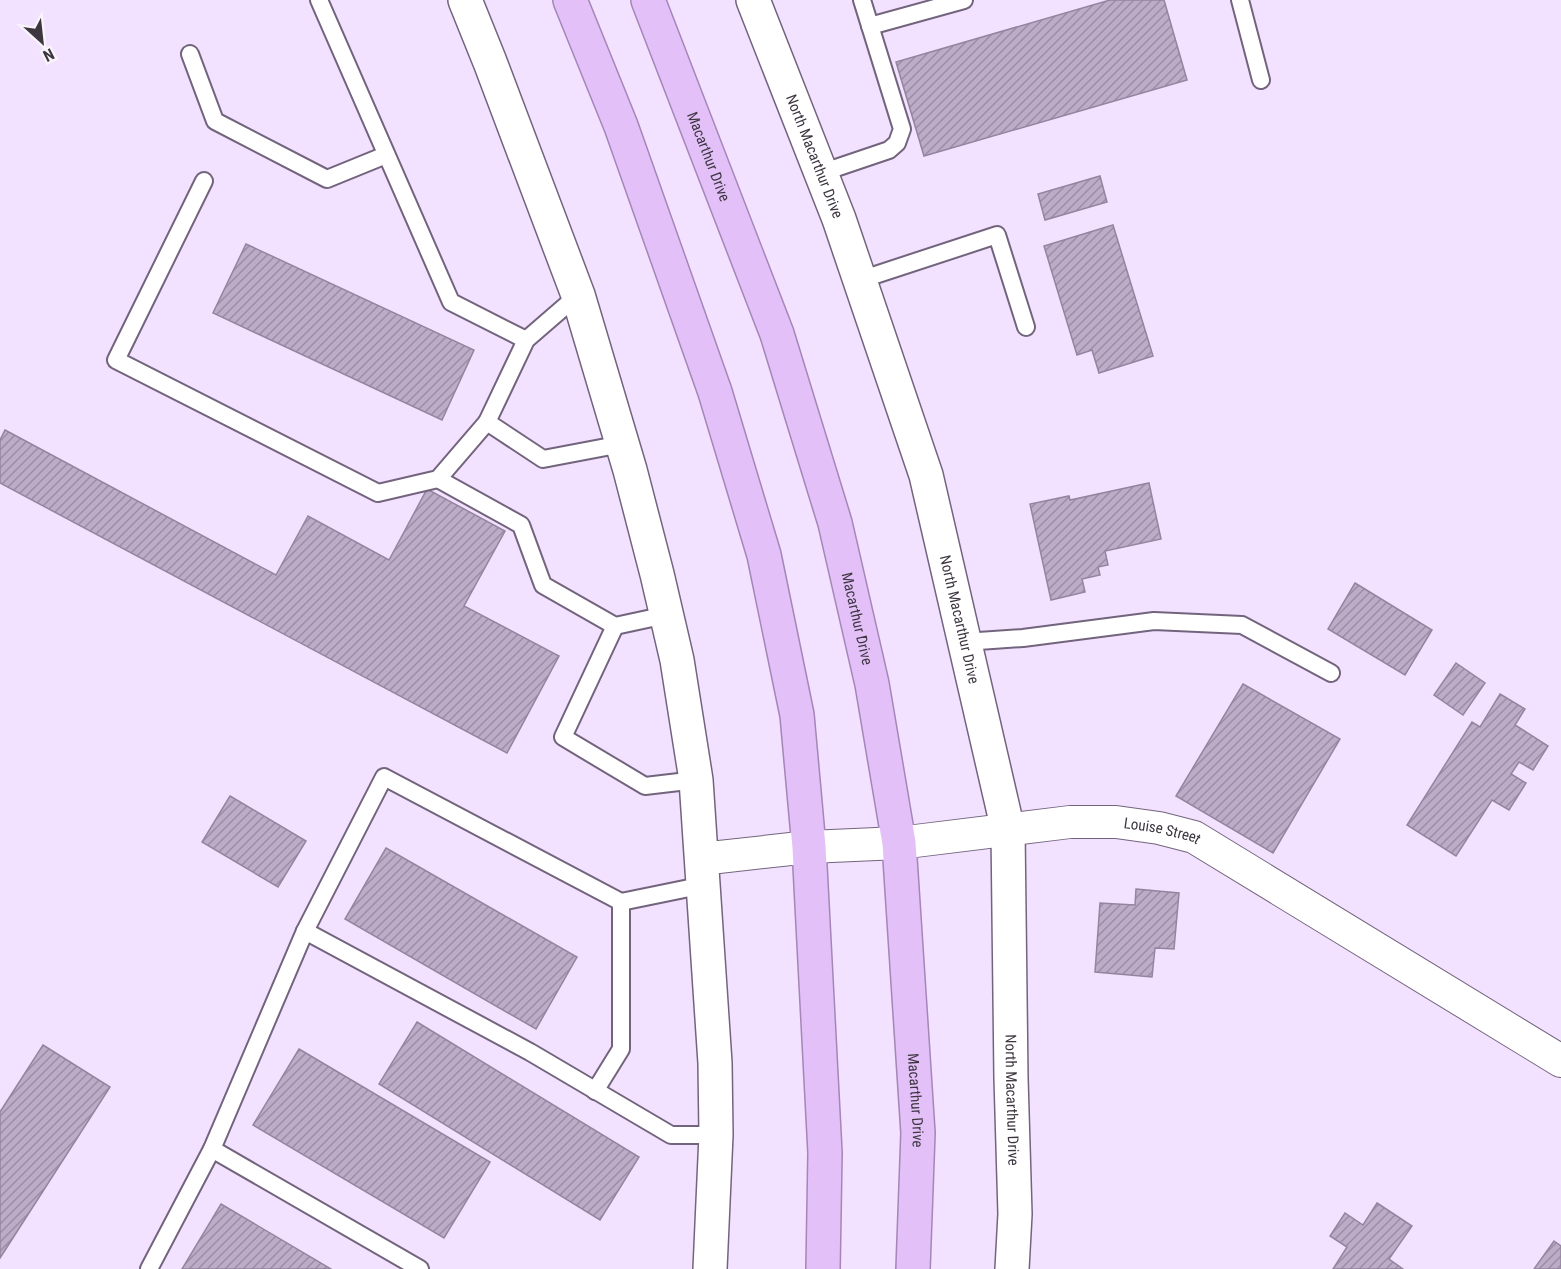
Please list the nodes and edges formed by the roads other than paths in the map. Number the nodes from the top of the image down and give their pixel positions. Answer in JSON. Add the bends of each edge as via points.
{"nodes":[{"id":1,"x":319,"y":0,"type":"edge"},
{"id":2,"x":465,"y":0,"type":"edge"},
{"id":3,"x":570,"y":0,"type":"edge"},
{"id":4,"x":648,"y":0,"type":"edge"},
{"id":5,"x":753,"y":0,"type":"edge"},
{"id":6,"x":862,"y":0,"type":"edge"},
{"id":7,"x":964,"y":0,"type":"edge"},
{"id":8,"x":1240,"y":0,"type":"edge"},
{"id":9,"x":870,"y":26,"type":"junction"},
{"id":10,"x":190,"y":54,"type":"dead end"},
{"id":11,"x":1261,"y":80,"type":"dead end"},
{"id":12,"x":386,"y":155,"type":"junction"},
{"id":13,"x":821,"y":173,"type":"junction"},
{"id":14,"x":204,"y":180,"type":"dead end"},
{"id":15,"x":860,"y":280,"type":"junction"},
{"id":16,"x":578,"y":295,"type":"junction"},
{"id":17,"x":1026,"y":327,"type":"dead end"},
{"id":18,"x":526,"y":340,"type":"junction"},
{"id":19,"x":487,"y":422,"type":"junction"},
{"id":20,"x":622,"y":444,"type":"junction"},
{"id":21,"x":438,"y":479,"type":"junction"},
{"id":22,"x":666,"y":615,"type":"junction"},
{"id":23,"x":615,"y":626,"type":"junction"},
{"id":24,"x":964,"y":642,"type":"junction"},
{"id":25,"x":1331,"y":674,"type":"dead end"},
{"id":26,"x":696,"y":780,"type":"junction"},
{"id":27,"x":1008,"y":830,"type":"junction"},
{"id":28,"x":899,"y":843,"type":"junction"},
{"id":29,"x":809,"y":847,"type":"junction"},
{"id":30,"x":702,"y":872,"type":"junction"},
{"id":31,"x":621,"y":902,"type":"junction"},
{"id":32,"x":305,"y":931,"type":"junction"},
{"id":33,"x":1561,"y":1061,"type":"edge"},
{"id":34,"x":595,"y":1090,"type":"junction"},
{"id":35,"x":716,"y":1135,"type":"junction"},
{"id":36,"x":212,"y":1149,"type":"junction"},
{"id":37,"x":149,"y":1269,"type":"edge"},
{"id":38,"x":420,"y":1269,"type":"edge"},
{"id":39,"x":710,"y":1269,"type":"edge"},
{"id":40,"x":823,"y":1269,"type":"edge"},
{"id":41,"x":912,"y":1269,"type":"edge"},
{"id":42,"x":1012,"y":1269,"type":"edge"}],
"edges":[{"from":1,"to":12,"type":"lane"},
{"from":2,"to":16,"type":"street"},
{"from":3,"to":29,"type":"highway","via":[[621,126],[711,381],[764,555],[797,715]]},
{"from":4,"to":28,"type":"highway","name":"Macarthur Drive","via":[[777,334],[835,523],[872,684]]},
{"from":5,"to":13,"type":"street","name":"North Macarthur Drive"},
{"from":6,"to":9,"type":"lane"},
{"from":7,"to":9,"type":"lane"},
{"from":8,"to":11,"type":"lane"},
{"from":9,"to":13,"type":"lane","via":[[902,129],[897,143],[889,150]]},
{"from":10,"to":12,"type":"lane","via":[[215,121],[327,178]]},
{"from":12,"to":18,"type":"lane","via":[[451,302]]},
{"from":13,"to":15,"type":"street","name":"North Macarthur Drive"},
{"from":14,"to":21,"type":"lane","via":[[116,360],[378,493]]},
{"from":15,"to":17,"type":"lane","via":[[997,236]]},
{"from":15,"to":24,"type":"street","name":"North Macarthur Drive","via":[[926,475]]},
{"from":16,"to":18,"type":"lane"},
{"from":16,"to":20,"type":"street"},
{"from":18,"to":19,"type":"lane"},
{"from":19,"to":20,"type":"lane","via":[[543,459]]},
{"from":19,"to":21,"type":"lane"},
{"from":20,"to":22,"type":"street"},
{"from":21,"to":23,"type":"lane","via":[[521,525],[543,585]]},
{"from":22,"to":23,"type":"lane"},
{"from":22,"to":26,"type":"street"},
{"from":23,"to":26,"type":"lane","via":[[563,736],[645,786]]},
{"from":24,"to":25,"type":"lane","via":[[1154,621],[1242,625]]},
{"from":24,"to":27,"type":"street","name":"North Macarthur Drive"},
{"from":26,"to":30,"type":"street"},
{"from":27,"to":28,"type":"street","name":"Louise Street"},
{"from":27,"to":33,"type":"street","name":"Louise Street","via":[[1070,822],[1116,822],[1194,837]]},
{"from":27,"to":42,"type":"street","name":"North Macarthur Drive","via":[[1015,1214]]},
{"from":28,"to":29,"type":"street","name":"Louise Street"},
{"from":28,"to":41,"type":"highway","name":"Macarthur Drive","via":[[918,1133]]},
{"from":29,"to":30,"type":"street","name":"Louise Street"},
{"from":29,"to":40,"type":"highway","via":[[825,1153]]},
{"from":30,"to":31,"type":"lane"},
{"from":30,"to":35,"type":"street"},
{"from":31,"to":32,"type":"lane","via":[[384,777]]},
{"from":31,"to":34,"type":"lane","via":[[621,1049]]},
{"from":32,"to":34,"type":"lane"},
{"from":32,"to":36,"type":"lane"},
{"from":34,"to":35,"type":"lane","via":[[671,1135]]},
{"from":35,"to":39,"type":"street"},
{"from":36,"to":37,"type":"lane"},
{"from":36,"to":38,"type":"lane"}]}
